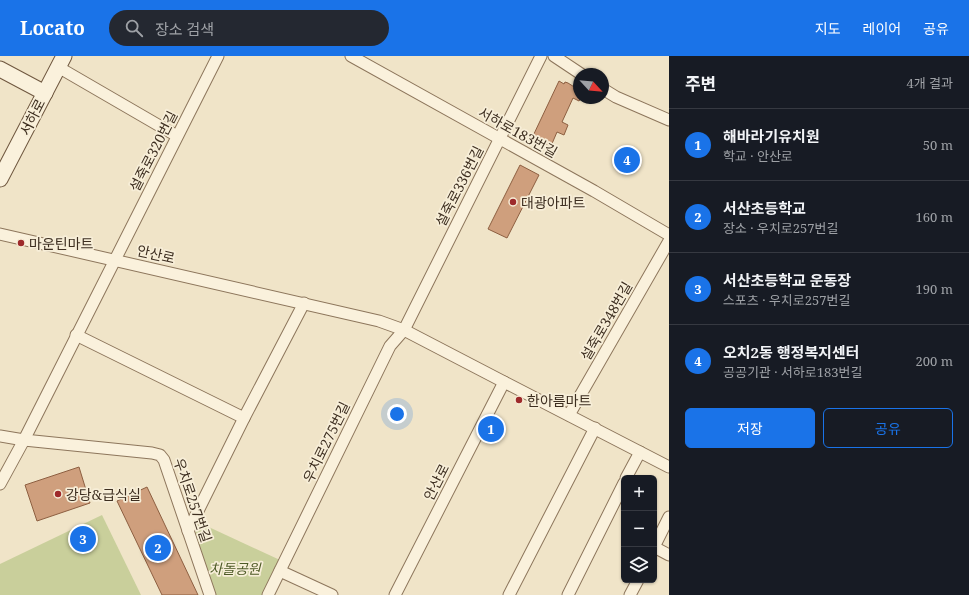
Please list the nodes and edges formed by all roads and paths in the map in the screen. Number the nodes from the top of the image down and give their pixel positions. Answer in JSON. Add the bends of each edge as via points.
{"nodes":[{"id":1,"x":218,"y":56,"type":"edge"},
{"id":2,"x":352,"y":56,"type":"edge"},
{"id":3,"x":541,"y":56,"type":"edge"},
{"id":4,"x":554,"y":56,"type":"edge"},
{"id":5,"x":61,"y":62,"type":"edge"},
{"id":6,"x":0,"y":69,"type":"edge"},
{"id":7,"x":573,"y":69,"type":"edge"},
{"id":8,"x":609,"y":92,"type":"edge"},
{"id":9,"x":44,"y":93,"type":"junction"},
{"id":10,"x":669,"y":120,"type":"edge"},
{"id":11,"x":177,"y":136,"type":"junction"},
{"id":12,"x":499,"y":138,"type":"junction"},
{"id":13,"x":0,"y":179,"type":"edge"},
{"id":14,"x":0,"y":234,"type":"edge"},
{"id":15,"x":669,"y":235,"type":"edge"},
{"id":16,"x":669,"y":241,"type":"edge"},
{"id":17,"x":115,"y":260,"type":"junction"},
{"id":18,"x":304,"y":304,"type":"junction"},
{"id":19,"x":404,"y":330,"type":"junction"},
{"id":20,"x":76,"y":334,"type":"junction"},
{"id":21,"x":504,"y":382,"type":"junction"},
{"id":22,"x":569,"y":415,"type":"junction"},
{"id":23,"x":244,"y":418,"type":"junction"},
{"id":24,"x":594,"y":428,"type":"junction"},
{"id":25,"x":0,"y":436,"type":"edge"},
{"id":26,"x":24,"y":440,"type":"junction"},
{"id":27,"x":640,"y":452,"type":"junction"},
{"id":28,"x":669,"y":467,"type":"edge"},
{"id":29,"x":628,"y":475,"type":"edge"},
{"id":30,"x":0,"y":484,"type":"edge"},
{"id":31,"x":621,"y":489,"type":"edge"},
{"id":32,"x":669,"y":517,"type":"edge"},
{"id":33,"x":188,"y":531,"type":"junction"},
{"id":34,"x":657,"y":541,"type":"edge"},
{"id":35,"x":657,"y":549,"type":"edge"},
{"id":36,"x":669,"y":555,"type":"edge"},
{"id":37,"x":280,"y":571,"type":"junction"},
{"id":38,"x":636,"y":583,"type":"edge"},
{"id":39,"x":210,"y":595,"type":"edge"},
{"id":40,"x":268,"y":595,"type":"edge"},
{"id":41,"x":332,"y":595,"type":"edge"},
{"id":42,"x":395,"y":595,"type":"edge"},
{"id":43,"x":509,"y":595,"type":"edge"},
{"id":44,"x":568,"y":595,"type":"edge"},
{"id":45,"x":630,"y":595,"type":"edge"}],
"edges":[{"from":1,"to":11,"type":"street","name":"설죽로320번길"},
{"from":2,"to":12,"type":"street","name":"서하로183번길"},
{"from":3,"to":12,"type":"street","name":"설죽로336번길"},
{"from":4,"to":7,"type":"street"},
{"from":5,"to":9,"type":"main road","name":"서하로"},
{"from":5,"to":11,"type":"street"},
{"from":6,"to":9,"type":"main road"},
{"from":8,"to":10,"type":"street"},
{"from":9,"to":13,"type":"main road","name":"서하로"},
{"from":11,"to":17,"type":"street","name":"설죽로320번길"},
{"from":12,"to":15,"type":"street","name":"서하로183번길"},
{"from":12,"to":19,"type":"street","name":"설죽로336번길"},
{"from":14,"to":17,"type":"street","name":"안산로"},
{"from":16,"to":22,"type":"street","name":"설죽로348번길"},
{"from":17,"to":18,"type":"street","name":"안산로"},
{"from":17,"to":20,"type":"street"},
{"from":18,"to":19,"type":"street","name":"안산로","via":[[379,321]]},
{"from":18,"to":23,"type":"street"},
{"from":19,"to":21,"type":"street","name":"안산로"},
{"from":19,"to":37,"type":"street","name":"우치로275번길","via":[[390,346]]},
{"from":20,"to":23,"type":"street"},
{"from":20,"to":26,"type":"street"},
{"from":21,"to":22,"type":"street","name":"안산로"},
{"from":21,"to":42,"type":"street","name":"안산로"},
{"from":22,"to":24,"type":"street","name":"안산로"},
{"from":23,"to":33,"type":"street"},
{"from":24,"to":27,"type":"street","name":"안산로"},
{"from":24,"to":43,"type":"street"},
{"from":25,"to":26,"type":"street"},
{"from":26,"to":30,"type":"street"},
{"from":26,"to":33,"type":"street","name":"우치로257번길","via":[[160,455],[164,460]]},
{"from":27,"to":28,"type":"street","name":"안산로"},
{"from":27,"to":29,"type":"street"},
{"from":31,"to":44,"type":"street"},
{"from":32,"to":34,"type":"street"},
{"from":33,"to":39,"type":"street","name":"우치로257번길"},
{"from":35,"to":36,"type":"street"},
{"from":37,"to":40,"type":"street","name":"우치로275번길"},
{"from":37,"to":41,"type":"street"},
{"from":38,"to":45,"type":"street"}]}
